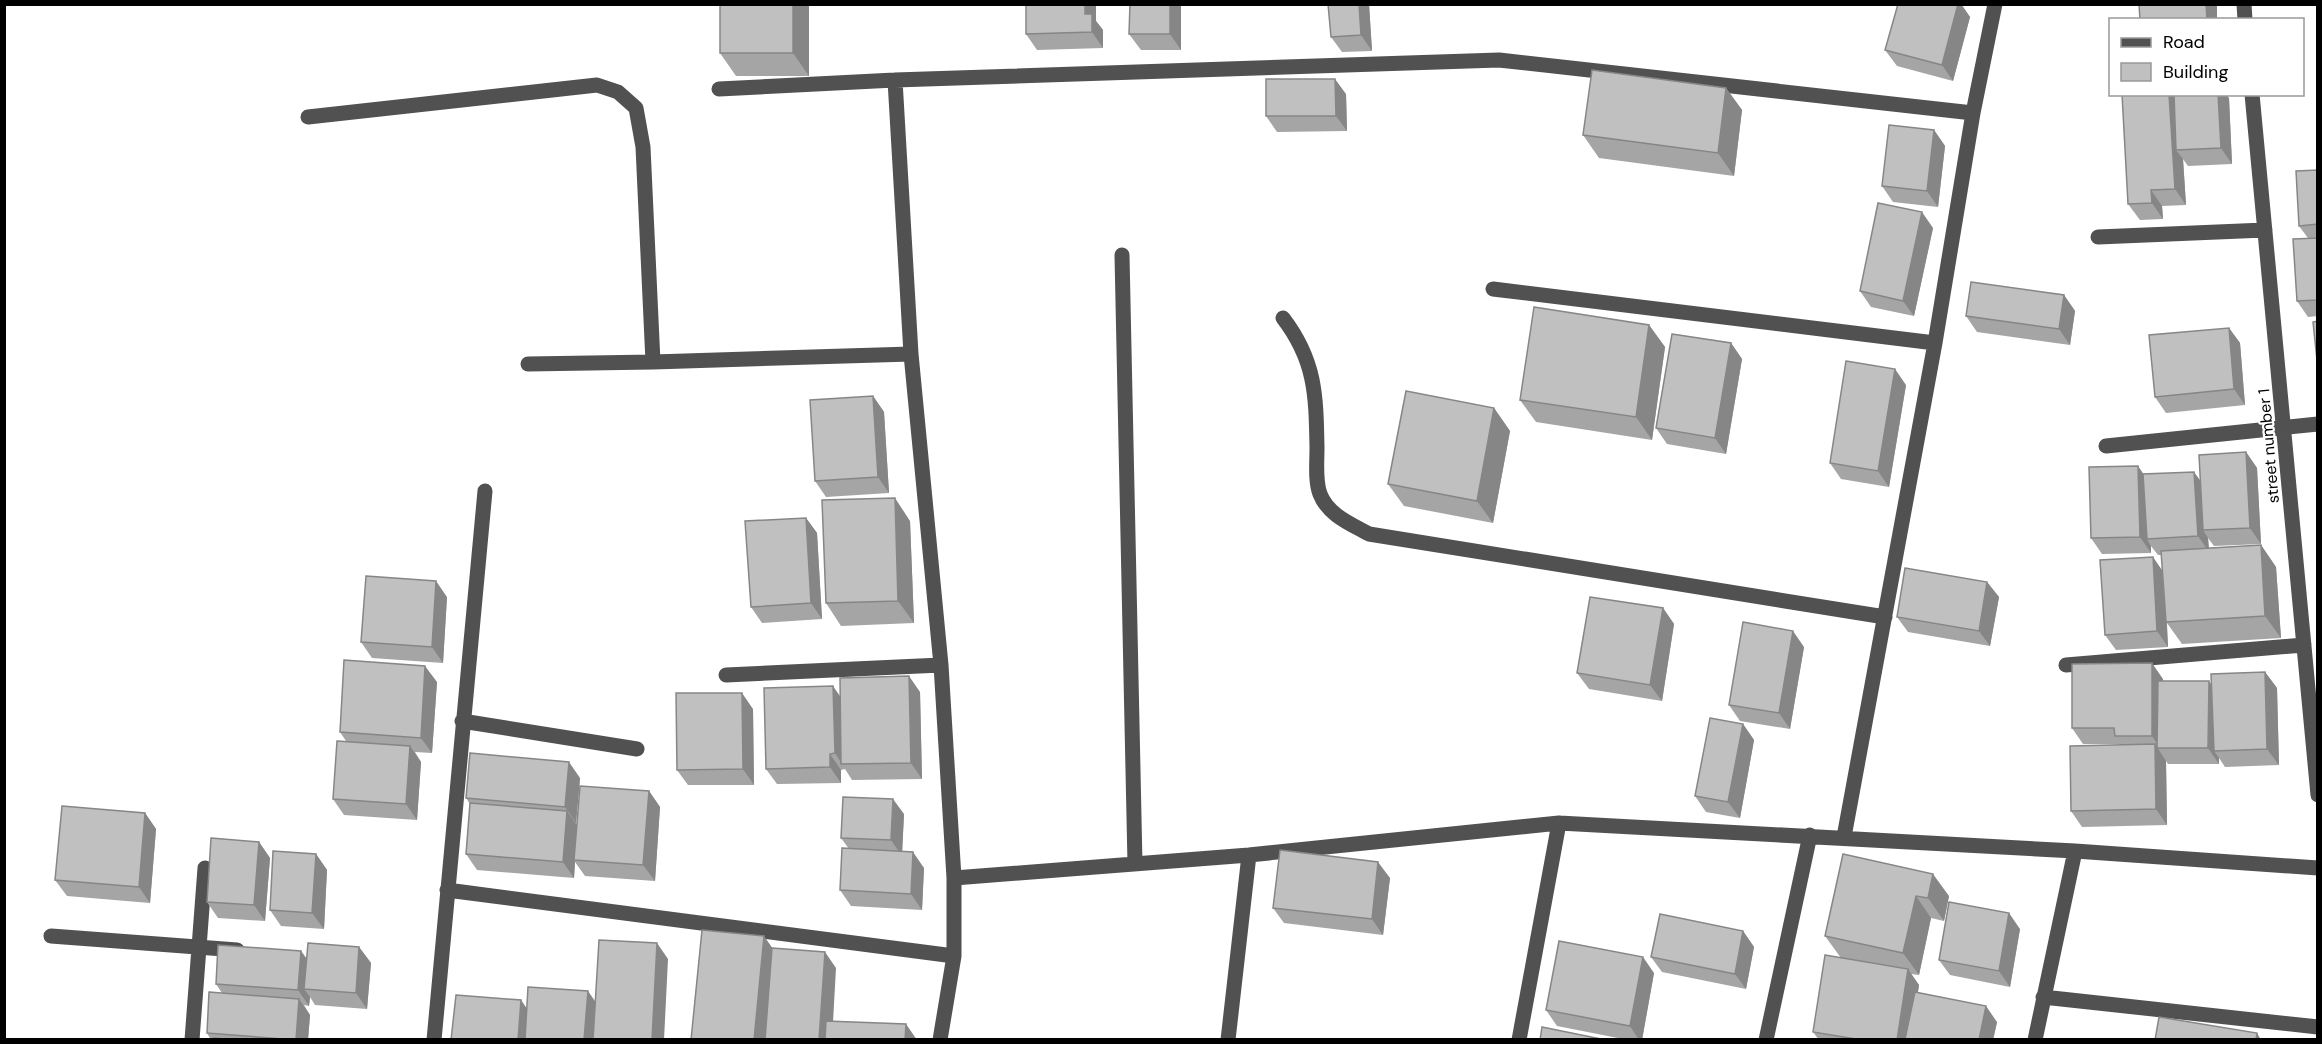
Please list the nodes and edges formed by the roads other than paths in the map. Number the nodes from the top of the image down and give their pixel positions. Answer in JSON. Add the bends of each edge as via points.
{"nodes":[{"id":1,"x":1995,"y":4,"type":"edge"},
{"id":2,"x":895,"y":80,"type":"junction"},
{"id":3,"x":719,"y":89,"type":"dead end"},
{"id":4,"x":2252,"y":96,"type":"edge"},
{"id":5,"x":1973,"y":113,"type":"junction"},
{"id":6,"x":308,"y":117,"type":"dead end"},
{"id":7,"x":2265,"y":230,"type":"junction"},
{"id":8,"x":2098,"y":237,"type":"dead end"},
{"id":9,"x":1122,"y":255,"type":"dead end"},
{"id":10,"x":1493,"y":289,"type":"dead end"},
{"id":11,"x":1283,"y":318,"type":"dead end"},
{"id":12,"x":1935,"y":343,"type":"junction"},
{"id":13,"x":911,"y":354,"type":"junction"},
{"id":14,"x":652,"y":363,"type":"junction"},
{"id":15,"x":528,"y":364,"type":"dead end"},
{"id":16,"x":2318,"y":424,"type":"edge"},
{"id":17,"x":2284,"y":427,"type":"junction"},
{"id":18,"x":2106,"y":446,"type":"dead end"},
{"id":19,"x":485,"y":491,"type":"dead end"},
{"id":20,"x":1885,"y":617,"type":"junction"},
{"id":21,"x":2304,"y":645,"type":"junction"},
{"id":22,"x":941,"y":665,"type":"junction"},
{"id":23,"x":2066,"y":665,"type":"dead end"},
{"id":24,"x":726,"y":675,"type":"dead end"},
{"id":25,"x":462,"y":721,"type":"junction"},
{"id":26,"x":637,"y":748,"type":"dead end"},
{"id":27,"x":2318,"y":795,"type":"edge"},
{"id":28,"x":1559,"y":823,"type":"junction"},
{"id":29,"x":1810,"y":835,"type":"junction"},
{"id":30,"x":1844,"y":837,"type":"junction"},
{"id":31,"x":2075,"y":851,"type":"junction"},
{"id":32,"x":1249,"y":855,"type":"junction"},
{"id":33,"x":1136,"y":864,"type":"junction"},
{"id":34,"x":205,"y":868,"type":"dead end"},
{"id":35,"x":2318,"y":868,"type":"edge"},
{"id":36,"x":954,"y":878,"type":"junction"},
{"id":37,"x":447,"y":890,"type":"junction"},
{"id":38,"x":51,"y":936,"type":"dead end"},
{"id":39,"x":199,"y":947,"type":"junction"},
{"id":40,"x":257,"y":952,"type":"edge"},
{"id":41,"x":954,"y":956,"type":"junction"},
{"id":42,"x":2043,"y":997,"type":"junction"},
{"id":43,"x":2310,"y":1031,"type":"edge"},
{"id":44,"x":192,"y":1040,"type":"edge"},
{"id":45,"x":434,"y":1040,"type":"edge"},
{"id":46,"x":940,"y":1040,"type":"edge"},
{"id":47,"x":1228,"y":1040,"type":"edge"},
{"id":48,"x":1519,"y":1040,"type":"edge"},
{"id":49,"x":1766,"y":1040,"type":"edge"},
{"id":50,"x":2035,"y":1040,"type":"edge"}],
"edges":[{"from":1,"to":5,"type":"street"},
{"from":2,"to":3,"type":"street"},
{"from":2,"to":5,"type":"street","via":[[1499,60]]},
{"from":2,"to":13,"type":"street"},
{"from":4,"to":7,"type":"street","name":"street number 1"},
{"from":5,"to":12,"type":"street"},
{"from":6,"to":14,"type":"street","via":[[597,85],[618,92],[636,108],[643,147]]},
{"from":7,"to":8,"type":"street"},
{"from":7,"to":17,"type":"street","name":"street number 1"},
{"from":9,"to":33,"type":"street"},
{"from":10,"to":12,"type":"street"},
{"from":11,"to":20,"type":"street","via":[[1298,338],[1310,366],[1316,403],[1320,495],[1336,516],[1369,534]]},
{"from":12,"to":20,"type":"street"},
{"from":13,"to":14,"type":"street"},
{"from":13,"to":22,"type":"street"},
{"from":14,"to":15,"type":"street"},
{"from":16,"to":17,"type":"street"},
{"from":17,"to":18,"type":"street"},
{"from":17,"to":21,"type":"street","name":"street number 1"},
{"from":19,"to":25,"type":"street"},
{"from":20,"to":30,"type":"street"},
{"from":21,"to":23,"type":"street"},
{"from":21,"to":27,"type":"street","name":"street number 1"},
{"from":22,"to":24,"type":"street"},
{"from":22,"to":36,"type":"street"},
{"from":25,"to":26,"type":"street"},
{"from":25,"to":37,"type":"street"},
{"from":28,"to":29,"type":"street"},
{"from":28,"to":32,"type":"street"},
{"from":28,"to":48,"type":"street"},
{"from":29,"to":30,"type":"street"},
{"from":29,"to":49,"type":"street"},
{"from":30,"to":31,"type":"street"},
{"from":31,"to":35,"type":"street"},
{"from":31,"to":42,"type":"street"},
{"from":32,"to":33,"type":"street"},
{"from":32,"to":47,"type":"street"},
{"from":33,"to":36,"type":"street"},
{"from":34,"to":39,"type":"street"},
{"from":36,"to":41,"type":"street"},
{"from":37,"to":41,"type":"street"},
{"from":37,"to":45,"type":"street"},
{"from":38,"to":39,"type":"street"},
{"from":39,"to":40,"type":"street"},
{"from":39,"to":44,"type":"street"},
{"from":41,"to":46,"type":"street"},
{"from":42,"to":43,"type":"street"},
{"from":42,"to":50,"type":"street"}]}
